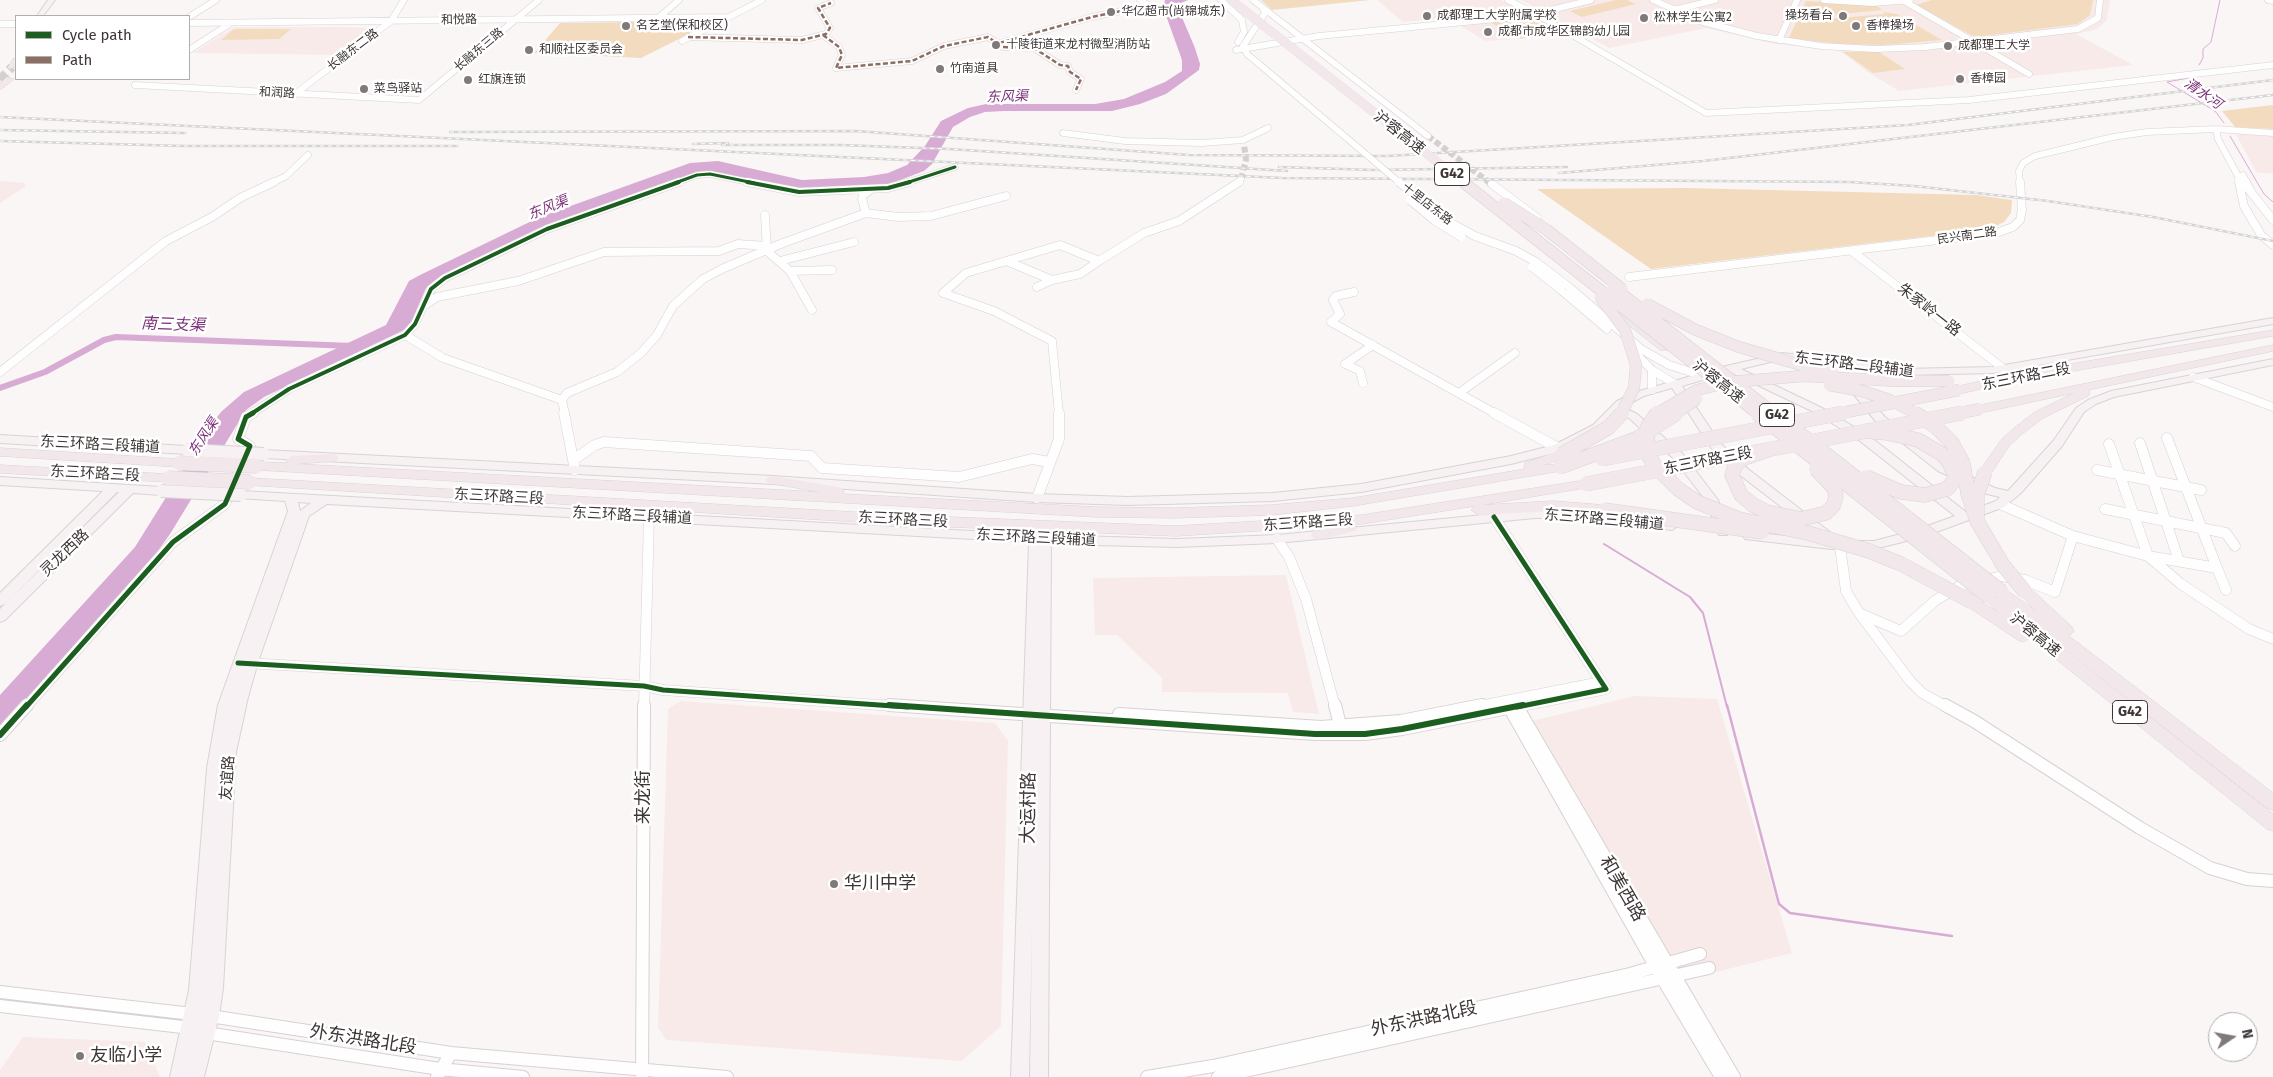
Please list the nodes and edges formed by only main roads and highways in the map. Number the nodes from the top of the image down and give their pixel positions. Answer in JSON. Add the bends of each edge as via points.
{"nodes":[{"id":1,"x":45,"y":0,"type":"edge"},
{"id":2,"x":52,"y":0,"type":"edge"},
{"id":3,"x":1230,"y":0,"type":"edge"},
{"id":4,"x":1241,"y":0,"type":"edge"},
{"id":5,"x":34,"y":15,"type":"edge"},
{"id":6,"x":41,"y":15,"type":"edge"},
{"id":7,"x":10,"y":79,"type":"dead end"},
{"id":8,"x":0,"y":87,"type":"edge"},
{"id":9,"x":1504,"y":203,"type":"junction"},
{"id":10,"x":1540,"y":242,"type":"junction"},
{"id":11,"x":1628,"y":290,"type":"junction"},
{"id":12,"x":1604,"y":301,"type":"junction"},
{"id":13,"x":2273,"y":321,"type":"edge"},
{"id":14,"x":2273,"y":333,"type":"edge"},
{"id":15,"x":2273,"y":348,"type":"edge"},
{"id":16,"x":2273,"y":362,"type":"edge"},
{"id":17,"x":1847,"y":365,"type":"junction"},
{"id":18,"x":1730,"y":368,"type":"junction"},
{"id":19,"x":2008,"y":374,"type":"junction"},
{"id":20,"x":1898,"y":381,"type":"junction"},
{"id":21,"x":1949,"y":381,"type":"joint"},
{"id":22,"x":1675,"y":384,"type":"junction"},
{"id":23,"x":2096,"y":386,"type":"junction"},
{"id":24,"x":1615,"y":408,"type":"junction"},
{"id":25,"x":1980,"y":409,"type":"joint"},
{"id":26,"x":1779,"y":425,"type":"joint"},
{"id":27,"x":1864,"y":432,"type":"junction"},
{"id":28,"x":0,"y":439,"type":"edge"},
{"id":29,"x":1801,"y":443,"type":"joint"},
{"id":30,"x":1771,"y":449,"type":"junction"},
{"id":31,"x":0,"y":452,"type":"edge"},
{"id":32,"x":1560,"y":456,"type":"junction"},
{"id":33,"x":332,"y":458,"type":"joint"},
{"id":34,"x":261,"y":461,"type":"junction"},
{"id":35,"x":0,"y":470,"type":"edge"},
{"id":36,"x":0,"y":480,"type":"edge"},
{"id":37,"x":773,"y":480,"type":"junction"},
{"id":38,"x":114,"y":488,"type":"junction"},
{"id":39,"x":130,"y":489,"type":"junction"},
{"id":40,"x":2010,"y":496,"type":"junction"},
{"id":41,"x":290,"y":497,"type":"junction"},
{"id":42,"x":325,"y":498,"type":"junction"},
{"id":43,"x":897,"y":501,"type":"junction"},
{"id":44,"x":1413,"y":513,"type":"junction"},
{"id":45,"x":1971,"y":520,"type":"junction"},
{"id":46,"x":1722,"y":532,"type":"junction"},
{"id":47,"x":1318,"y":535,"type":"junction"},
{"id":48,"x":1040,"y":539,"type":"junction"},
{"id":49,"x":1841,"y":544,"type":"junction"},
{"id":50,"x":1996,"y":595,"type":"junction"},
{"id":51,"x":0,"y":601,"type":"edge"},
{"id":52,"x":0,"y":617,"type":"edge"},
{"id":53,"x":244,"y":663,"type":"junction"},
{"id":54,"x":2091,"y":681,"type":"junction"},
{"id":55,"x":1037,"y":712,"type":"junction"},
{"id":56,"x":2192,"y":740,"type":"junction"},
{"id":57,"x":2273,"y":803,"type":"edge"},
{"id":58,"x":2273,"y":824,"type":"edge"},
{"id":59,"x":179,"y":1077,"type":"edge"},
{"id":60,"x":195,"y":1077,"type":"edge"},
{"id":61,"x":1020,"y":1077,"type":"edge"},
{"id":62,"x":1039,"y":1077,"type":"edge"}],
"edges":[{"from":1,"to":5,"type":"main road"},
{"from":2,"to":6,"type":"main road"},
{"from":3,"to":10,"type":"highway","name":"沪蓉高速","number":"G42","bridge":true},
{"from":4,"to":9,"type":"highway","name":"沪蓉高速","number":"G42"},
{"from":7,"to":8,"type":"highway"},
{"from":9,"to":11,"type":"highway","bridge":true,"via":[[1547,230]]},
{"from":9,"to":50,"type":"highway","name":"沪蓉高速","number":"G42","bridge":true,"via":[[1705,358]]},
{"from":10,"to":12,"type":"highway","bridge":true},
{"from":10,"to":50,"type":"highway","name":"沪蓉高速","number":"G42","bridge":true},
{"from":11,"to":20,"type":"highway","bridge":true,"via":[[1696,330],[1739,347],[1801,365]]},
{"from":11,"to":27,"type":"highway","bridge":true,"via":[[1862,475],[1890,489],[1913,494],[1936,493],[1952,485],[1956,478],[1954,469],[1931,446],[1903,436]]},
{"from":12,"to":30,"type":"highway","bridge":true,"via":[[1823,476],[1834,488],[1836,497],[1826,513],[1801,519],[1782,517],[1753,505],[1741,495],[1732,475],[1735,466],[1742,459]]},
{"from":12,"to":32,"type":"highway","bridge":true,"via":[[1625,330],[1633,351],[1636,365],[1634,388],[1621,414],[1608,428]]},
{"from":13,"to":19,"type":"main road","name":"东三环路二段辅道"},
{"from":14,"to":19,"type":"highway","name":"东三环路二段"},
{"from":15,"to":23,"type":"highway","name":"东三环路二段"},
{"from":16,"to":40,"type":"main road","via":[[2111,394],[2092,402],[2080,410],[2058,443]]},
{"from":17,"to":18,"type":"main road","name":"东三环路二段辅道","via":[[1783,356]]},
{"from":17,"to":19,"type":"main road","name":"东三环路二段辅道","via":[[1904,372]]},
{"from":17,"to":40,"type":"main road","via":[[1850,383],[1861,399],[1919,452],[1942,468],[1991,492]]},
{"from":18,"to":22,"type":"main road","name":"东三环路二段辅道"},
{"from":18,"to":45,"type":"main road","via":[[1820,410],[1864,438]]},
{"from":19,"to":21,"type":"highway"},
{"from":19,"to":26,"type":"highway","name":"东三环路二段","bridge":true,"via":[[1959,390]]},
{"from":20,"to":21,"type":"highway","bridge":true},
{"from":20,"to":49,"type":"highway","bridge":true,"via":[[1804,376],[1730,382],[1697,390],[1664,406],[1648,426],[1647,453],[1655,466],[1697,502],[1739,519]]},
{"from":22,"to":24,"type":"main road","via":[[1652,390]]},
{"from":22,"to":49,"type":"main road","via":[[1716,446],[1744,472]]},
{"from":23,"to":25,"type":"highway","name":"东三环路二段"},
{"from":23,"to":45,"type":"highway","bridge":true,"via":[[2039,416],[2005,443],[1985,472]]},
{"from":24,"to":32,"type":"main road","via":[[1598,428]]},
{"from":24,"to":46,"type":"main road","via":[[1639,421],[1684,462],[1712,500]]},
{"from":25,"to":27,"type":"highway","name":"东三环路二段","bridge":true},
{"from":26,"to":32,"type":"highway","name":"东三环路三段","bridge":true},
{"from":27,"to":29,"type":"highway","name":"东三环路二段","bridge":true},
{"from":28,"to":34,"type":"main road","name":"东三环路三段辅道","bridge":true,"via":[[187,450]]},
{"from":29,"to":30,"type":"highway","name":"东三环路三段","bridge":true},
{"from":30,"to":44,"type":"highway","name":"东三环路三段","bridge":true},
{"from":31,"to":34,"type":"highway","name":"东三环路三段","bridge":true,"via":[[179,463]]},
{"from":32,"to":37,"type":"main road","via":[[1511,460],[1315,494],[1128,501]]},
{"from":32,"to":43,"type":"highway","name":"东三环路三段","via":[[1402,495],[1296,508],[1174,513],[1096,512]]},
{"from":32,"to":45,"type":"highway","bridge":true,"via":[[1638,438],[1684,406],[1713,392],[1770,383],[1830,385],[1890,400],[1935,426],[1952,443],[1963,463]]},
{"from":33,"to":34,"type":"highway"},
{"from":33,"to":37,"type":"main road","via":[[574,465]]},
{"from":34,"to":43,"type":"highway","name":"东三环路三段"},
{"from":35,"to":44,"type":"highway","name":"东三环路三段","bridge":true,"via":[[1097,529],[1274,526]]},
{"from":36,"to":38,"type":"main road","name":"东三环路三段辅道"},
{"from":37,"to":43,"type":"highway"},
{"from":38,"to":39,"type":"main road","name":"东三环路三段辅道"},
{"from":38,"to":51,"type":"main road","name":"灵龙西路"},
{"from":39,"to":41,"type":"main road","name":"东三环路三段辅道","bridge":true},
{"from":39,"to":52,"type":"main road","name":"灵龙西路"},
{"from":40,"to":45,"type":"main road"},
{"from":41,"to":42,"type":"main road","name":"东三环路三段辅道"},
{"from":41,"to":53,"type":"main road","name":"友谊路","via":[[294,511]]},
{"from":42,"to":48,"type":"main road","name":"东三环路三段辅道"},
{"from":42,"to":53,"type":"main road","name":"友谊路","via":[[304,514]]},
{"from":44,"to":47,"type":"highway"},
{"from":44,"to":49,"type":"highway","bridge":true,"via":[[1553,506],[1604,510]]},
{"from":45,"to":49,"type":"main road","name":"东三环路三段辅道","via":[[1874,545]]},
{"from":45,"to":56,"type":"highway","bridge":true,"via":[[2024,592]]},
{"from":46,"to":47,"type":"main road","name":"东三环路三段辅道","via":[[1572,514],[1494,517]]},
{"from":46,"to":49,"type":"main road","name":"东三环路三段辅道"},
{"from":47,"to":48,"type":"main road","name":"东三环路三段辅道","via":[[1177,542]]},
{"from":48,"to":55,"type":"main road","name":"大运村路"},
{"from":49,"to":54,"type":"highway","bridge":true,"via":[[1901,564],[1972,602]]},
{"from":50,"to":54,"type":"highway","name":"沪蓉高速","number":"G42"},
{"from":50,"to":56,"type":"highway","name":"沪蓉高速","number":"G42"},
{"from":53,"to":59,"type":"main road","name":"友谊路","via":[[225,705],[214,768],[198,990]]},
{"from":53,"to":60,"type":"main road","name":"友谊路","via":[[229,752],[214,988]]},
{"from":54,"to":58,"type":"highway","name":"沪蓉高速","number":"G42"},
{"from":55,"to":61,"type":"main road","name":"大运村路"},
{"from":55,"to":62,"type":"main road","name":"大运村路"},
{"from":56,"to":57,"type":"highway","name":"沪蓉高速","number":"G42"}]}
